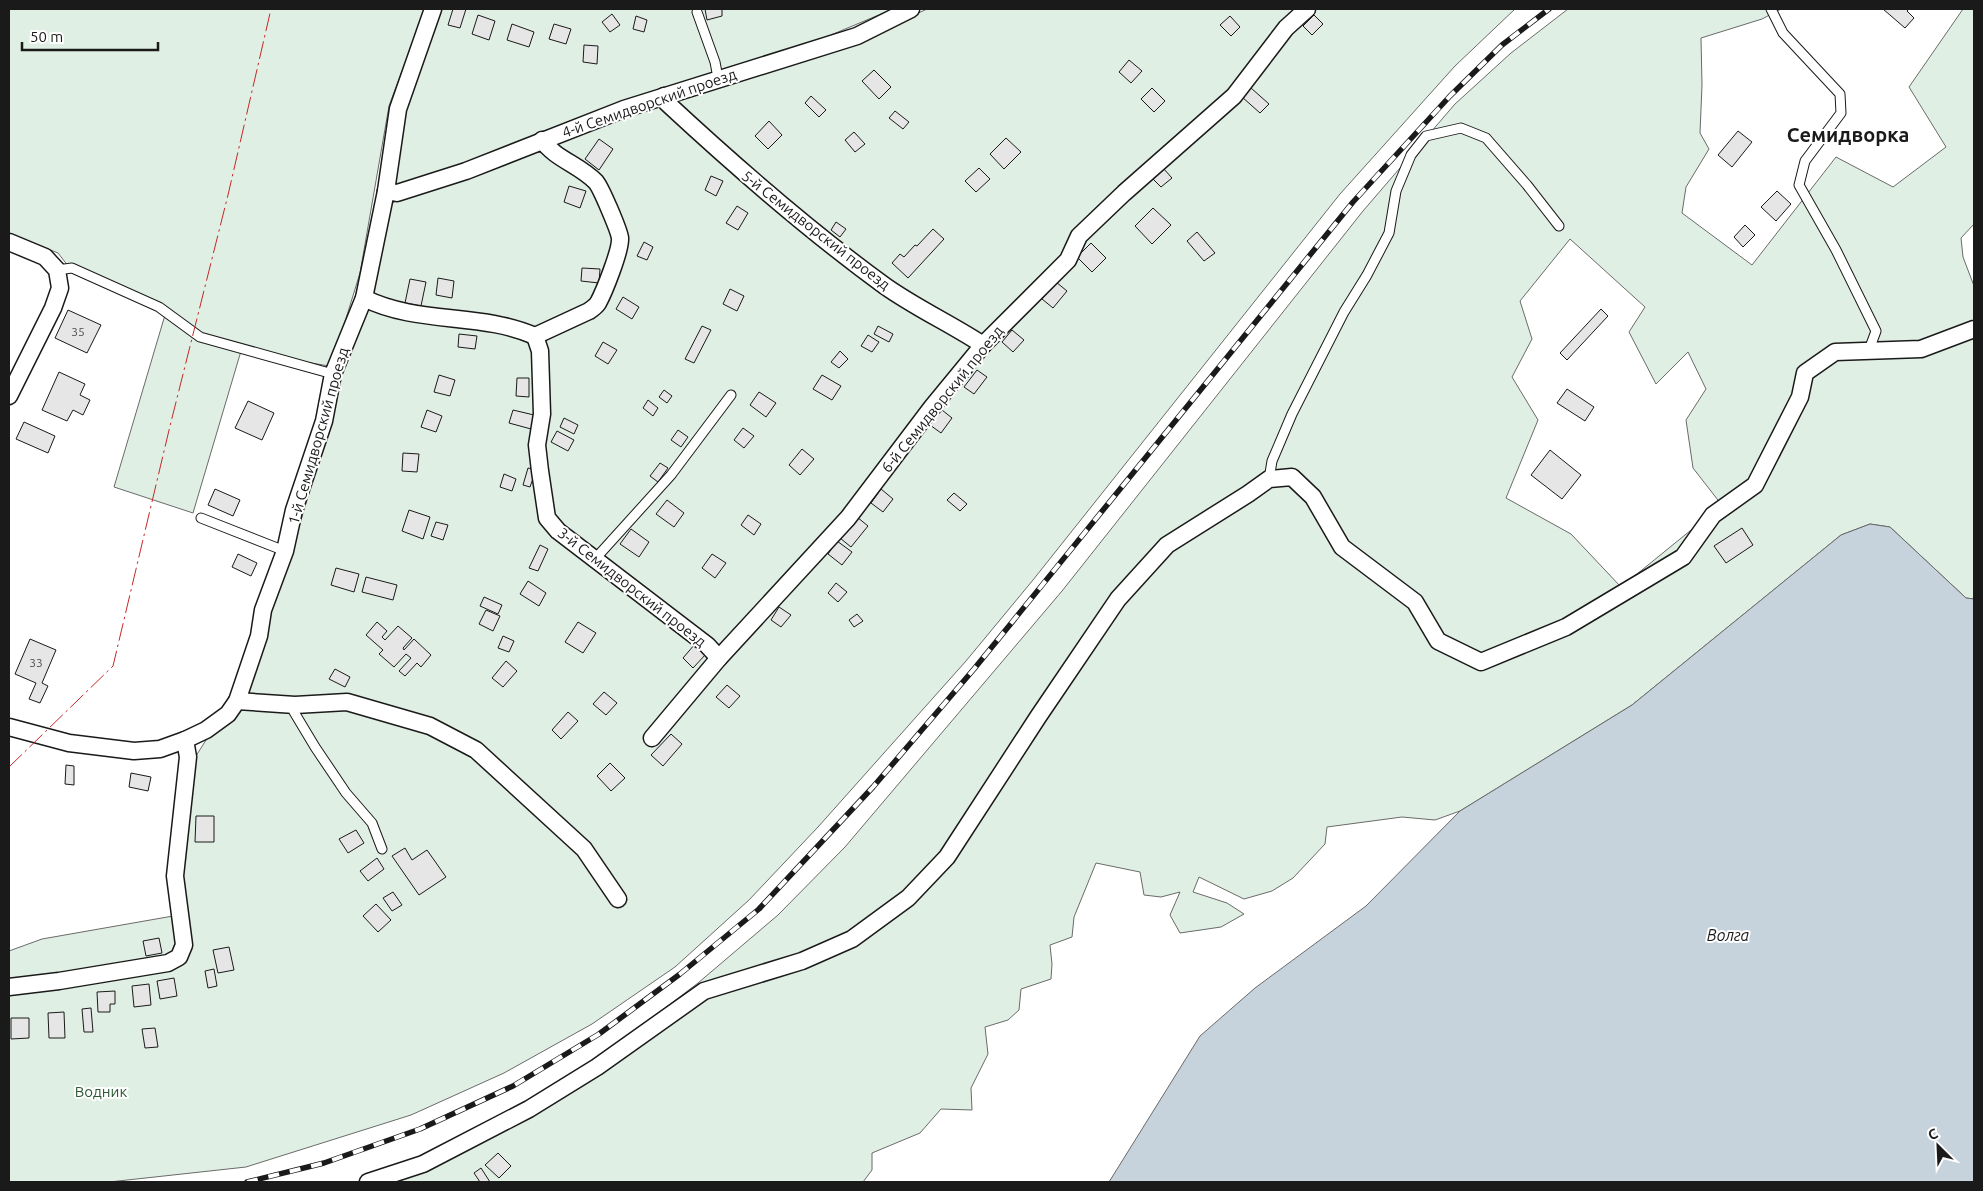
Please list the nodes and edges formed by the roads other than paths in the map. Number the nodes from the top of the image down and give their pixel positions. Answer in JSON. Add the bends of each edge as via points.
{"nodes":[{"id":1,"x":433,"y":9,"type":"edge"},
{"id":2,"x":911,"y":9,"type":"edge"},
{"id":3,"x":1306,"y":9,"type":"edge"},
{"id":4,"x":1771,"y":9,"type":"edge"},
{"id":5,"x":697,"y":12,"type":"dead end"},
{"id":6,"x":718,"y":78,"type":"junction"},
{"id":7,"x":664,"y":96,"type":"junction"},
{"id":8,"x":542,"y":140,"type":"junction"},
{"id":9,"x":386,"y":191,"type":"junction"},
{"id":10,"x":1559,"y":226,"type":"dead end"},
{"id":11,"x":9,"y":242,"type":"edge"},
{"id":12,"x":57,"y":270,"type":"junction"},
{"id":13,"x":364,"y":298,"type":"junction"},
{"id":14,"x":1974,"y":329,"type":"edge"},
{"id":15,"x":535,"y":336,"type":"junction"},
{"id":16,"x":983,"y":345,"type":"junction"},
{"id":17,"x":1869,"y":350,"type":"junction"},
{"id":18,"x":333,"y":374,"type":"junction"},
{"id":19,"x":732,"y":395,"type":"dead end"},
{"id":20,"x":9,"y":396,"type":"edge"},
{"id":21,"x":1269,"y":479,"type":"junction"},
{"id":22,"x":201,"y":518,"type":"dead end"},
{"id":23,"x":285,"y":551,"type":"junction"},
{"id":24,"x":595,"y":559,"type":"junction"},
{"id":25,"x":720,"y":658,"type":"junction"},
{"id":26,"x":295,"y":705,"type":"junction"},
{"id":27,"x":232,"y":708,"type":"junction"},
{"id":28,"x":9,"y":727,"type":"edge"},
{"id":29,"x":652,"y":738,"type":"dead end"},
{"id":30,"x":185,"y":740,"type":"junction"},
{"id":31,"x":382,"y":849,"type":"dead end"},
{"id":32,"x":618,"y":900,"type":"dead end"},
{"id":33,"x":9,"y":987,"type":"edge"},
{"id":34,"x":368,"y":1182,"type":"edge"}],
"edges":[{"from":1,"to":9,"type":"street","name":"1-й Семидворский проезд","via":[[398,109]]},
{"from":2,"to":6,"type":"street","name":"4-й Семидворский проезд","via":[[857,36]]},
{"from":3,"to":16,"type":"street","name":"6-й Семидворский проезд","via":[[1286,28],[1234,96],[1079,236],[1068,260]]},
{"from":4,"to":17,"type":"lane","via":[[1783,33],[1840,94],[1841,113],[1805,161],[1800,185],[1876,331]]},
{"from":5,"to":6,"type":"lane"},
{"from":6,"to":7,"type":"street","name":"4-й Семидворский проезд"},
{"from":7,"to":8,"type":"street","name":"4-й Семидворский проезд"},
{"from":7,"to":16,"type":"street","name":"5-й Семидворский проезд","via":[[667,103],[750,180],[857,264],[886,286]]},
{"from":8,"to":9,"type":"street","name":"4-й Семидворский проезд","via":[[458,174],[397,193]]},
{"from":8,"to":15,"type":"street","via":[[548,149],[597,183],[620,239],[597,305]]},
{"from":9,"to":13,"type":"street","name":"1-й Семидворский проезд"},
{"from":10,"to":21,"type":"lane","via":[[1486,138],[1461,128],[1426,136],[1412,154],[1396,191],[1389,233],[1292,414],[1272,461]]},
{"from":11,"to":12,"type":"street","via":[[45,257]]},
{"from":12,"to":18,"type":"lane","via":[[72,268],[159,307],[200,337]]},
{"from":12,"to":20,"type":"street","via":[[60,288],[53,308]]},
{"from":13,"to":15,"type":"street","via":[[413,314],[516,328]]},
{"from":13,"to":18,"type":"street","name":"1-й Семидворский проезд"},
{"from":14,"to":17,"type":"street","via":[[1921,349]]},
{"from":15,"to":24,"type":"street","name":"3-й Семидворский проезд","via":[[540,350],[542,414],[537,445],[547,518],[558,531]]},
{"from":16,"to":25,"type":"street","name":"6-й Семидворский проезд","via":[[848,518]]},
{"from":17,"to":21,"type":"street","via":[[1835,352],[1806,373],[1800,397],[1755,485],[1713,515],[1682,557],[1566,627],[1481,662],[1438,641],[1416,602],[1342,547],[1313,497],[1292,477]]},
{"from":18,"to":23,"type":"street","name":"1-й Семидворский проезд","via":[[324,421],[294,510]]},
{"from":19,"to":24,"type":"lane","via":[[671,475]]},
{"from":21,"to":34,"type":"street","via":[[1167,545],[1118,599],[947,857],[908,898],[852,939],[802,961],[704,991],[597,1067],[529,1109],[423,1164]]},
{"from":22,"to":23,"type":"lane"},
{"from":23,"to":27,"type":"street","name":"1-й Семидворский проезд","via":[[263,610],[259,636]]},
{"from":24,"to":25,"type":"street","name":"3-й Семидворский проезд"},
{"from":25,"to":29,"type":"street","name":"6-й Семидворский проезд"},
{"from":26,"to":27,"type":"street"},
{"from":26,"to":31,"type":"lane","via":[[294,712],[346,793],[372,823]]},
{"from":26,"to":32,"type":"street","via":[[347,702],[430,726],[476,750],[584,849]]},
{"from":27,"to":30,"type":"street","via":[[206,730]]},
{"from":28,"to":30,"type":"street","via":[[69,742],[134,751],[160,749]]},
{"from":30,"to":33,"type":"street","via":[[188,757],[175,876],[184,945],[179,957],[168,963]]}]}
